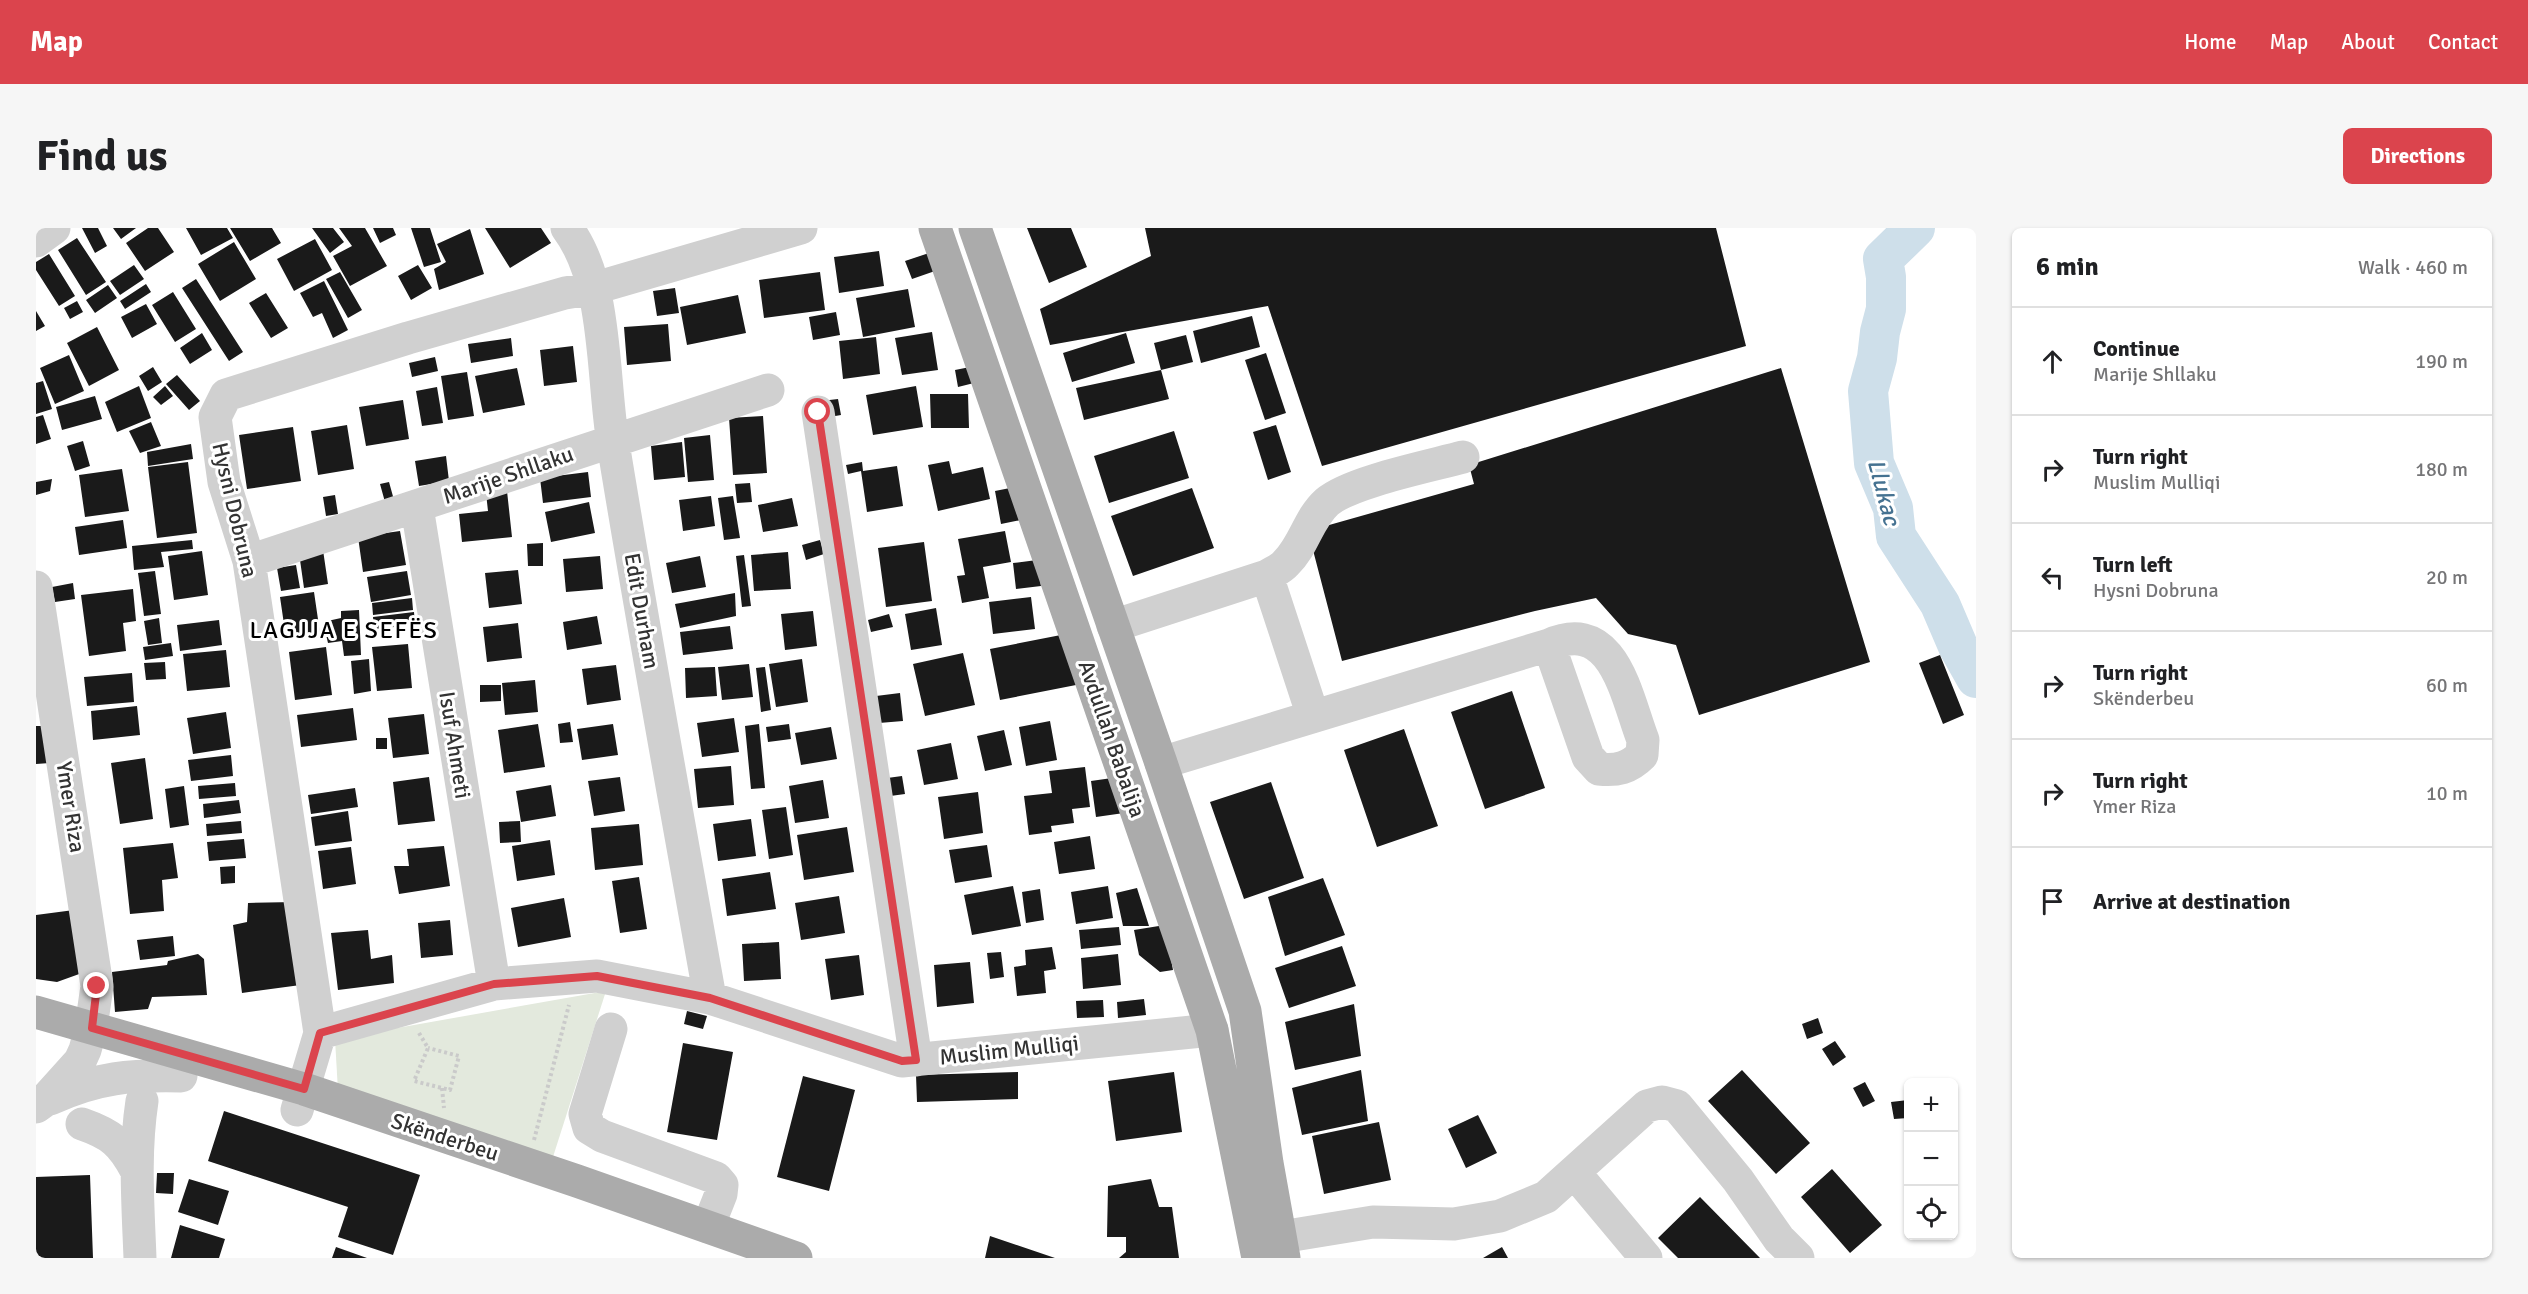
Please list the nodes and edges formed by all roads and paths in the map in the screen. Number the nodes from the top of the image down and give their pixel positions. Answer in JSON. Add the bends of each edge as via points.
{"nodes":[{"id":1,"x":54,"y":228,"type":"edge"},
{"id":2,"x":567,"y":228,"type":"edge"},
{"id":3,"x":801,"y":228,"type":"edge"},
{"id":4,"x":935,"y":228,"type":"edge"},
{"id":5,"x":975,"y":228,"type":"edge"},
{"id":6,"x":36,"y":241,"type":"edge"},
{"id":7,"x":595,"y":288,"type":"junction"},
{"id":8,"x":768,"y":390,"type":"dead end"},
{"id":9,"x":818,"y":412,"type":"dead end"},
{"id":10,"x":612,"y":440,"type":"junction"},
{"id":11,"x":1463,"y":457,"type":"dead end"},
{"id":12,"x":417,"y":507,"type":"junction"},
{"id":13,"x":249,"y":561,"type":"junction"},
{"id":14,"x":1267,"y":576,"type":"junction"},
{"id":15,"x":36,"y":587,"type":"edge"},
{"id":16,"x":1113,"y":626,"type":"junction"},
{"id":17,"x":1549,"y":645,"type":"dead end"},
{"id":18,"x":1313,"y":716,"type":"junction"},
{"id":19,"x":1161,"y":763,"type":"junction"},
{"id":20,"x":494,"y":984,"type":"junction"},
{"id":21,"x":572,"y":995,"type":"dead end"},
{"id":22,"x":710,"y":998,"type":"junction"},
{"id":23,"x":36,"y":1012,"type":"edge"},
{"id":24,"x":36,"y":1019,"type":"edge"},
{"id":25,"x":414,"y":1024,"type":"dead end"},
{"id":26,"x":611,"y":1029,"type":"dead end"},
{"id":27,"x":1212,"y":1030,"type":"junction"},
{"id":28,"x":320,"y":1033,"type":"junction"},
{"id":29,"x":90,"y":1034,"type":"junction"},
{"id":30,"x":428,"y":1048,"type":"junction"},
{"id":31,"x":916,"y":1060,"type":"junction"},
{"id":32,"x":181,"y":1076,"type":"junction"},
{"id":33,"x":301,"y":1100,"type":"junction"},
{"id":34,"x":142,"y":1101,"type":"dead end"},
{"id":35,"x":40,"y":1105,"type":"edge"},
{"id":36,"x":82,"y":1124,"type":"dead end"},
{"id":37,"x":534,"y":1140,"type":"dead end"},
{"id":38,"x":136,"y":1170,"type":"junction"},
{"id":39,"x":1574,"y":1172,"type":"junction"},
{"id":40,"x":708,"y":1227,"type":"junction"},
{"id":41,"x":1274,"y":1251,"type":"edge"},
{"id":42,"x":140,"y":1258,"type":"edge"},
{"id":43,"x":729,"y":1258,"type":"edge"},
{"id":44,"x":796,"y":1258,"type":"edge"},
{"id":45,"x":1646,"y":1258,"type":"edge"},
{"id":46,"x":1798,"y":1258,"type":"edge"}],
"edges":[{"from":1,"to":6,"type":"street"},
{"from":2,"to":7,"type":"street","name":"Edit Durham","via":[[576,239]]},
{"from":3,"to":7,"type":"street","name":"Hysni Dobruna"},
{"from":4,"to":27,"type":"main road","name":"Avdullah Babalija"},
{"from":5,"to":16,"type":"main road","name":"Avdullah Babalija"},
{"from":7,"to":10,"type":"street","name":"Edit Durham"},
{"from":7,"to":13,"type":"street","name":"Hysni Dobruna","via":[[408,338],[226,395],[215,417],[216,428],[224,482]]},
{"from":8,"to":10,"type":"street","name":"Marije Shllaku"},
{"from":9,"to":31,"type":"street"},
{"from":10,"to":12,"type":"street","name":"Marije Shllaku"},
{"from":10,"to":22,"type":"street","name":"Edit Durham"},
{"from":11,"to":14,"type":"street","via":[[1354,487],[1328,501],[1286,564]]},
{"from":12,"to":13,"type":"street","name":"Marije Shllaku"},
{"from":12,"to":20,"type":"street","name":"Isuf Ahmeti"},
{"from":13,"to":28,"type":"street","name":"Hysni Dobruna"},
{"from":14,"to":16,"type":"street"},
{"from":14,"to":18,"type":"street"},
{"from":15,"to":29,"type":"street","name":"Ymer Riza","via":[[97,986]]},
{"from":16,"to":19,"type":"main road","name":"Avdullah Babalija"},
{"from":17,"to":18,"type":"street","name":"Avdullah Babalija"},
{"from":18,"to":19,"type":"street","name":"Avdullah Babalija"},
{"from":19,"to":41,"type":"main road","name":"Avdullah Babalija","via":[[1245,1011]]},
{"from":20,"to":22,"type":"street","name":"Muslim Mulliqi","via":[[597,976]]},
{"from":20,"to":28,"type":"street","name":"Muslim Mulliqi"},
{"from":21,"to":37,"type":"path"},
{"from":22,"to":31,"type":"street","name":"Muslim Mulliqi","via":[[902,1061]]},
{"from":23,"to":29,"type":"main road"},
{"from":24,"to":29,"type":"main road","name":"Skënderbeu"},
{"from":25,"to":30,"type":"path"},
{"from":26,"to":40,"type":"street","via":[[585,1114],[589,1128],[716,1178],[722,1185],[721,1194]]},
{"from":27,"to":31,"type":"street","name":"Muslim Mulliqi"},
{"from":27,"to":41,"type":"main road","name":"Avdullah Babalija"},
{"from":28,"to":33,"type":"street","name":"Hysni Dobruna"},
{"from":29,"to":32,"type":"main road","name":"Skënderbeu"},
{"from":29,"to":33,"type":"main road","name":"Skënderbeu"},
{"from":29,"to":35,"type":"street","name":"Ymer Riza","via":[[80,1061]]},
{"from":30,"to":30,"type":"path","via":[[414,1081],[450,1090],[459,1056]]},
{"from":32,"to":33,"type":"main road","name":"Skënderbeu"},
{"from":32,"to":35,"type":"street","via":[[120,1077],[74,1088]]},
{"from":33,"to":40,"type":"main road","name":"Skënderbeu"},
{"from":33,"to":43,"type":"main road","name":"Skënderbeu"},
{"from":34,"to":38,"type":"street"},
{"from":36,"to":38,"type":"street","via":[[104,1131],[118,1142]]},
{"from":38,"to":42,"type":"street"},
{"from":39,"to":41,"type":"street","via":[[1546,1197],[1500,1216],[1454,1224],[1373,1222]]},
{"from":39,"to":45,"type":"street"},
{"from":39,"to":46,"type":"street","via":[[1647,1106],[1662,1102],[1677,1106],[1738,1180],[1779,1239]]},
{"from":40,"to":44,"type":"main road","name":"Skënderbeu"}]}
